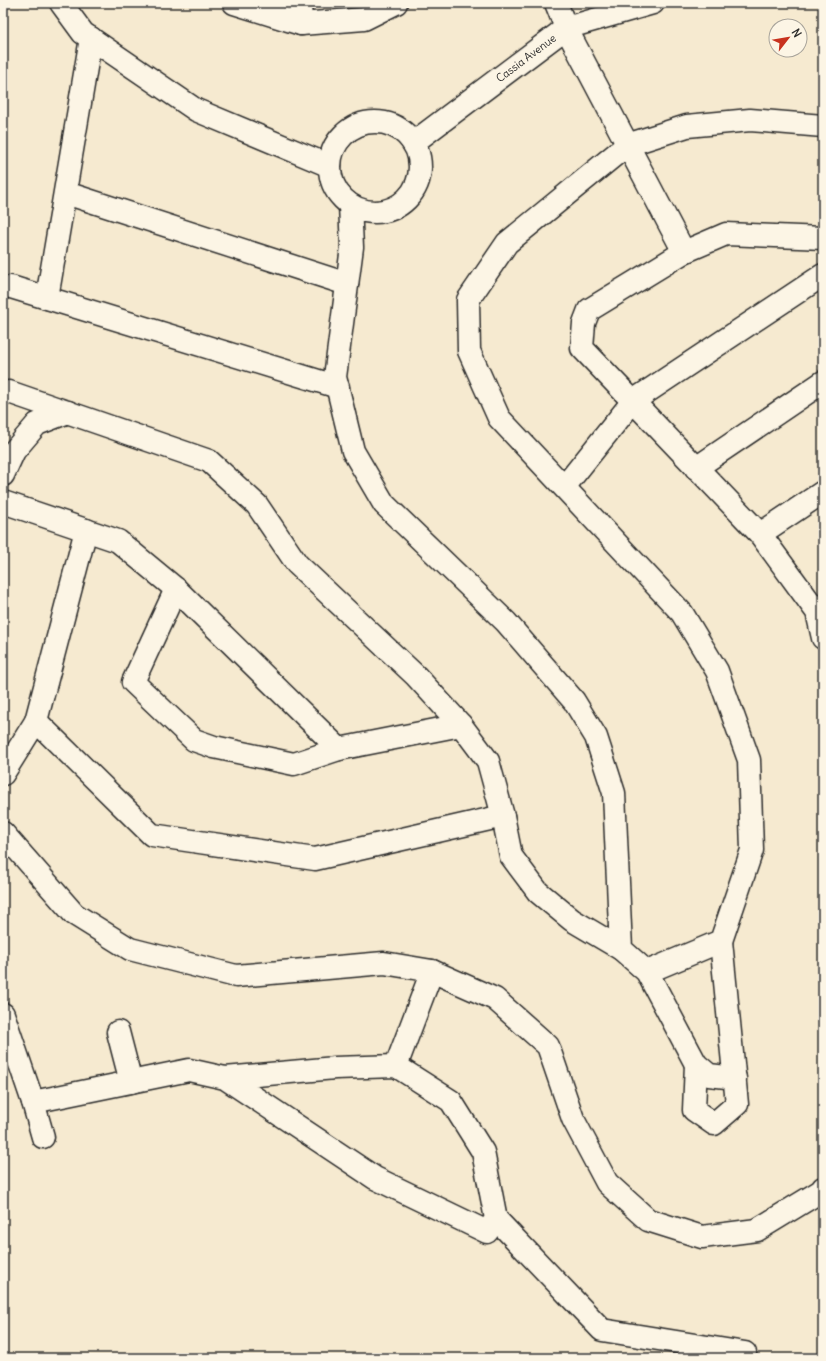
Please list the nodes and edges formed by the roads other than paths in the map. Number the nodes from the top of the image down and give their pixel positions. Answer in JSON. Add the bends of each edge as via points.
{"nodes":[{"id":1,"x":61,"y":3,"type":"edge"},
{"id":2,"x":234,"y":3,"type":"edge"},
{"id":3,"x":300,"y":3,"type":"edge"},
{"id":4,"x":396,"y":3,"type":"edge"},
{"id":5,"x":556,"y":3,"type":"edge"},
{"id":6,"x":653,"y":3,"type":"edge"},
{"id":7,"x":301,"y":24,"type":"junction"},
{"id":8,"x":566,"y":28,"type":"junction"},
{"id":9,"x":91,"y":38,"type":"junction"},
{"id":10,"x":823,"y":126,"type":"edge"},
{"id":11,"x":413,"y":143,"type":"junction"},
{"id":12,"x":627,"y":145,"type":"junction"},
{"id":13,"x":330,"y":166,"type":"junction"},
{"id":14,"x":66,"y":193,"type":"junction"},
{"id":15,"x":350,"y":205,"type":"junction"},
{"id":16,"x":823,"y":238,"type":"edge"},
{"id":17,"x":684,"y":252,"type":"junction"},
{"id":18,"x":823,"y":275,"type":"edge"},
{"id":19,"x":347,"y":284,"type":"junction"},
{"id":20,"x":11,"y":287,"type":"dead end"},
{"id":21,"x":47,"y":298,"type":"junction"},
{"id":22,"x":823,"y":382,"type":"edge"},
{"id":23,"x":338,"y":387,"type":"junction"},
{"id":24,"x":9,"y":392,"type":"dead end"},
{"id":25,"x":633,"y":401,"type":"junction"},
{"id":26,"x":68,"y":412,"type":"junction"},
{"id":27,"x":696,"y":468,"type":"junction"},
{"id":28,"x":3,"y":474,"type":"edge"},
{"id":29,"x":565,"y":486,"type":"junction"},
{"id":30,"x":823,"y":492,"type":"edge"},
{"id":31,"x":3,"y":502,"type":"edge"},
{"id":32,"x":86,"y":530,"type":"junction"},
{"id":33,"x":760,"y":534,"type":"junction"},
{"id":34,"x":176,"y":589,"type":"junction"},
{"id":35,"x":820,"y":610,"type":"edge"},
{"id":36,"x":823,"y":638,"type":"edge"},
{"id":37,"x":36,"y":721,"type":"junction"},
{"id":38,"x":461,"y":725,"type":"junction"},
{"id":39,"x":339,"y":749,"type":"junction"},
{"id":40,"x":3,"y":774,"type":"edge"},
{"id":41,"x":503,"y":816,"type":"junction"},
{"id":42,"x":3,"y":833,"type":"edge"},
{"id":43,"x":721,"y":941,"type":"junction"},
{"id":44,"x":621,"y":949,"type":"junction"},
{"id":45,"x":432,"y":971,"type":"junction"},
{"id":46,"x":647,"y":972,"type":"junction"},
{"id":47,"x":3,"y":1014,"type":"edge"},
{"id":48,"x":118,"y":1032,"type":"dead end"},
{"id":49,"x":696,"y":1064,"type":"junction"},
{"id":50,"x":396,"y":1066,"type":"junction"},
{"id":51,"x":225,"y":1078,"type":"junction"},
{"id":52,"x":735,"y":1078,"type":"junction"},
{"id":53,"x":131,"y":1082,"type":"junction"},
{"id":54,"x":33,"y":1102,"type":"junction"},
{"id":55,"x":43,"y":1137,"type":"dead end"},
{"id":56,"x":823,"y":1188,"type":"edge"},
{"id":57,"x":496,"y":1219,"type":"junction"},
{"id":58,"x":745,"y":1353,"type":"dead end"}],
"edges":[{"from":1,"to":9,"type":"street","via":[[83,33]]},
{"from":2,"to":7,"type":"street"},
{"from":3,"to":7,"type":"street"},
{"from":4,"to":7,"type":"street","via":[[364,19]]},
{"from":5,"to":8,"type":"street"},
{"from":6,"to":8,"type":"street","name":"Cassia Avenue"},
{"from":8,"to":11,"type":"street","name":"Cassia Avenue"},
{"from":8,"to":12,"type":"street"},
{"from":9,"to":13,"type":"street","via":[[196,110]]},
{"from":9,"to":14,"type":"street"},
{"from":10,"to":12,"type":"street","via":[[734,121],[687,126]]},
{"from":11,"to":13,"type":"street","via":[[406,134],[391,125],[363,123],[342,135],[336,144]]},
{"from":11,"to":15,"type":"street","via":[[420,167],[418,180],[405,201],[383,212],[371,212]]},
{"from":12,"to":17,"type":"street"},
{"from":12,"to":29,"type":"street","via":[[506,243],[468,300],[469,350],[499,418]]},
{"from":13,"to":15,"type":"street","via":[[335,188]]},
{"from":14,"to":19,"type":"street"},
{"from":14,"to":21,"type":"street"},
{"from":15,"to":19,"type":"street","via":[[352,247]]},
{"from":16,"to":17,"type":"street","via":[[726,234]]},
{"from":17,"to":25,"type":"street","via":[[589,310],[584,323],[582,348]]},
{"from":18,"to":25,"type":"street"},
{"from":19,"to":23,"type":"street","via":[[335,377]]},
{"from":20,"to":21,"type":"street"},
{"from":21,"to":23,"type":"street"},
{"from":22,"to":27,"type":"street"},
{"from":23,"to":44,"type":"street","via":[[353,451],[384,504],[506,622],[574,702],[596,738],[614,793]]},
{"from":24,"to":26,"type":"street"},
{"from":25,"to":27,"type":"street"},
{"from":25,"to":29,"type":"street"},
{"from":26,"to":28,"type":"street","via":[[37,424],[14,450]]},
{"from":26,"to":38,"type":"street","via":[[209,461],[258,505],[296,564],[416,676]]},
{"from":27,"to":33,"type":"street"},
{"from":29,"to":43,"type":"street","via":[[682,613],[717,671],[748,760],[752,850]]},
{"from":30,"to":33,"type":"street"},
{"from":31,"to":32,"type":"street"},
{"from":32,"to":34,"type":"street","via":[[118,541]]},
{"from":32,"to":37,"type":"street"},
{"from":33,"to":35,"type":"street"},
{"from":34,"to":39,"type":"street"},
{"from":34,"to":39,"type":"street","via":[[133,682],[194,740],[214,747],[294,764]]},
{"from":35,"to":36,"type":"street"},
{"from":37,"to":40,"type":"street"},
{"from":37,"to":41,"type":"street","via":[[152,835],[315,859]]},
{"from":38,"to":39,"type":"street"},
{"from":38,"to":41,"type":"street","via":[[488,761]]},
{"from":41,"to":44,"type":"street","via":[[511,856],[538,892],[572,920]]},
{"from":42,"to":45,"type":"street","via":[[74,914],[130,949],[236,976],[384,963]]},
{"from":43,"to":46,"type":"street"},
{"from":43,"to":52,"type":"street"},
{"from":44,"to":46,"type":"street"},
{"from":45,"to":50,"type":"street"},
{"from":45,"to":56,"type":"street","via":[[495,999],[548,1046],[573,1119],[607,1183],[648,1220],[702,1237],[757,1230]]},
{"from":46,"to":49,"type":"street"},
{"from":47,"to":54,"type":"street"},
{"from":48,"to":53,"type":"street"},
{"from":49,"to":52,"type":"street","via":[[709,1075]]},
{"from":49,"to":52,"type":"street","via":[[694,1110],[714,1124],[737,1104]]},
{"from":50,"to":51,"type":"street","via":[[335,1068]]},
{"from":50,"to":57,"type":"street","via":[[451,1101],[483,1152]]},
{"from":51,"to":53,"type":"street","via":[[189,1070]]},
{"from":51,"to":57,"type":"street","via":[[376,1178],[487,1232]]},
{"from":53,"to":54,"type":"street"},
{"from":54,"to":55,"type":"street"},
{"from":57,"to":58,"type":"street","via":[[602,1330]]}]}
